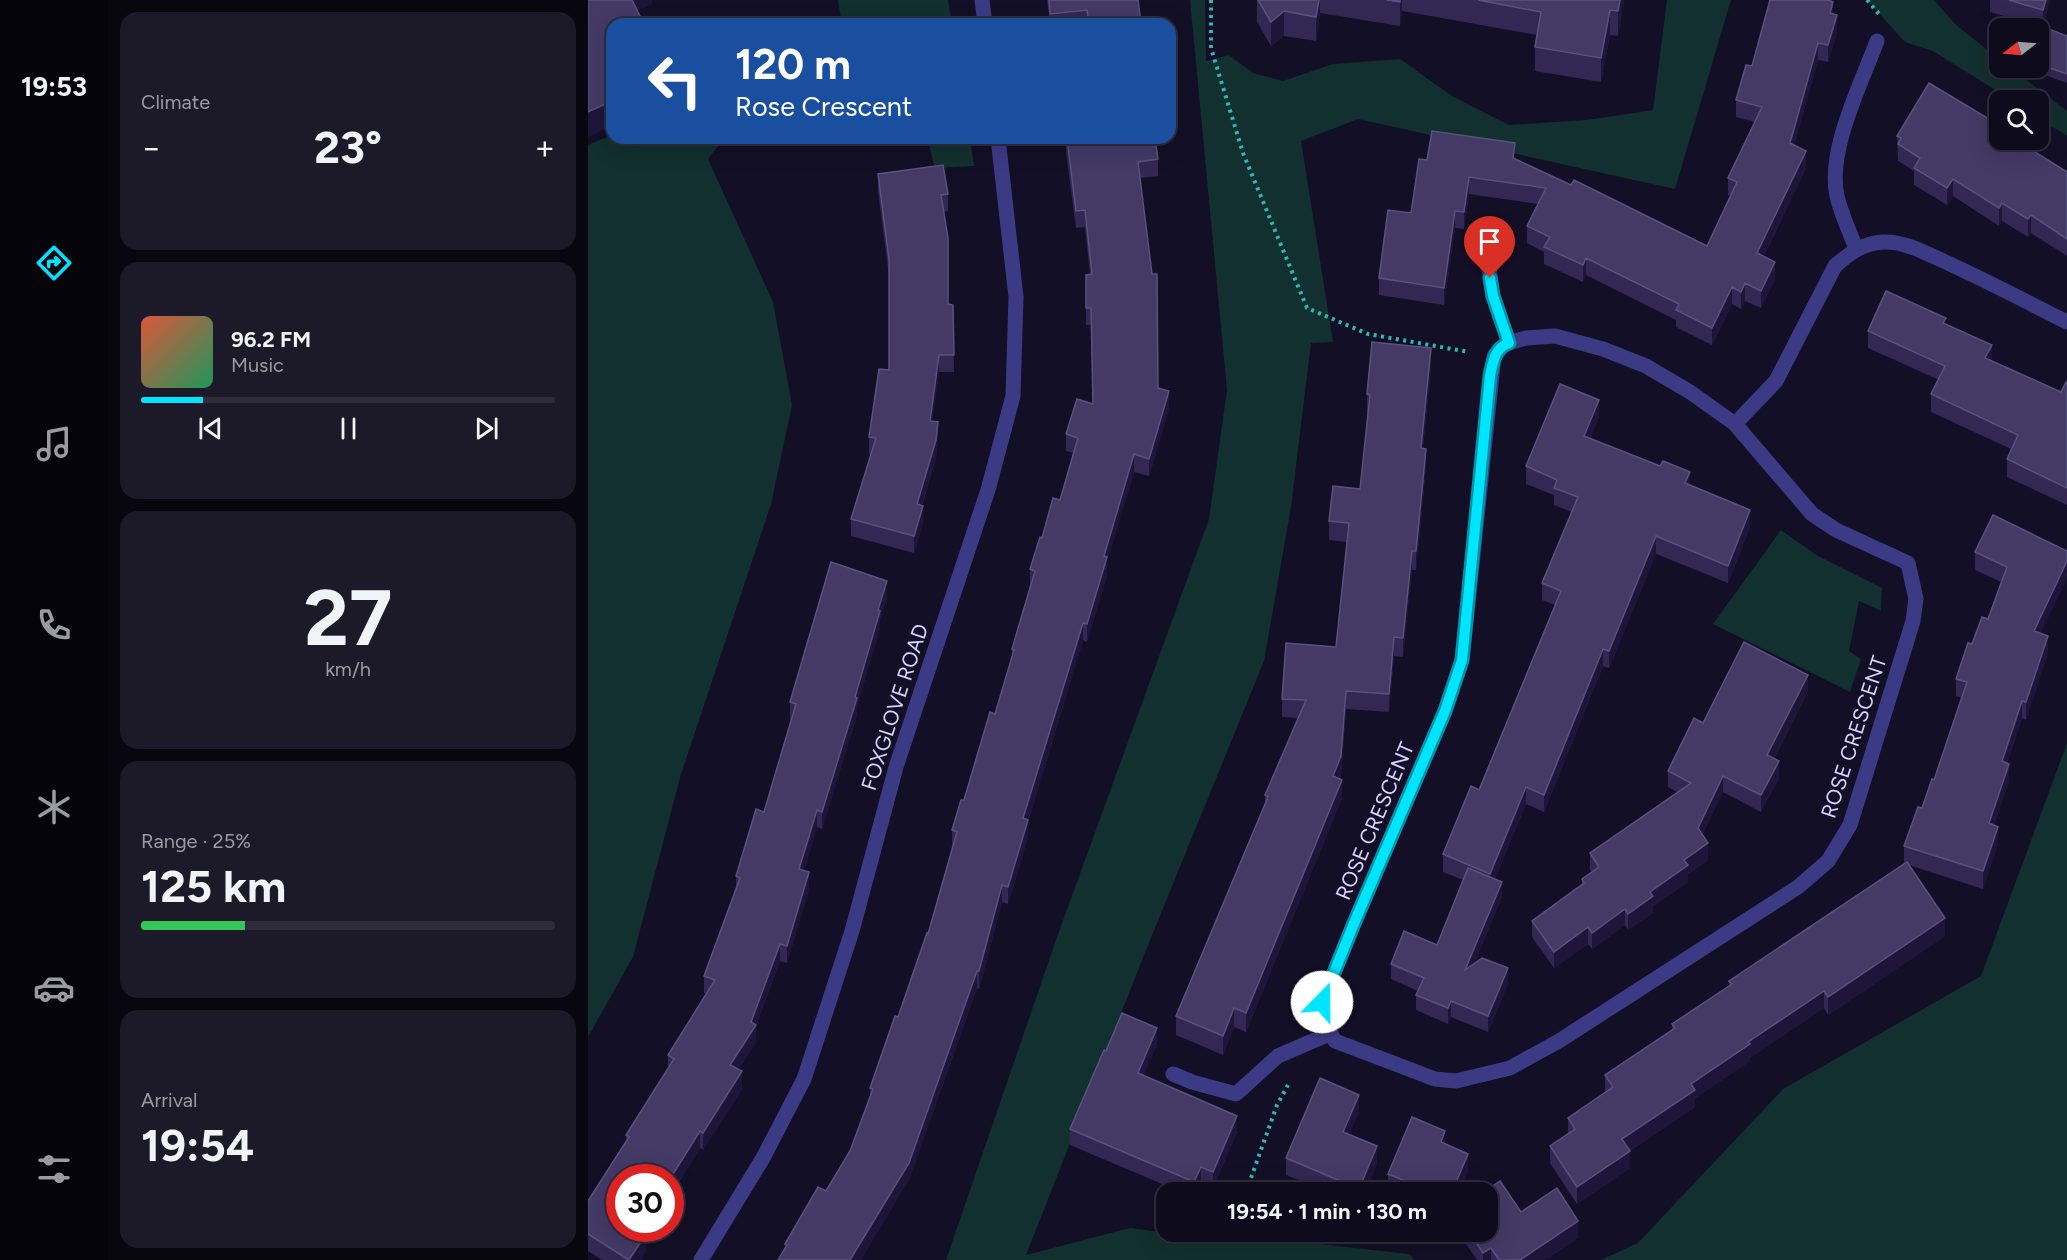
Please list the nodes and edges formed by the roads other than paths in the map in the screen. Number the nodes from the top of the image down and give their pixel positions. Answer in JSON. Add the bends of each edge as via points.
{"nodes":[{"id":1,"x":982,"y":0,"type":"edge"},
{"id":2,"x":984,"y":18,"type":"edge"},
{"id":3,"x":1877,"y":41,"type":"dead end"},
{"id":4,"x":999,"y":144,"type":"edge"},
{"id":5,"x":1485,"y":241,"type":"dead end"},
{"id":6,"x":1856,"y":249,"type":"junction"},
{"id":7,"x":2067,"y":322,"type":"edge"},
{"id":8,"x":1509,"y":343,"type":"junction"},
{"id":9,"x":1735,"y":424,"type":"junction"},
{"id":10,"x":1330,"y":1033,"type":"junction"},
{"id":11,"x":1173,"y":1074,"type":"dead end"},
{"id":12,"x":701,"y":1260,"type":"edge"}],
"edges":[{"from":1,"to":2,"type":"street"},
{"from":3,"to":6,"type":"street","via":[[1838,144],[1835,170],[1837,196]]},
{"from":4,"to":12,"type":"street","name":"FOXGLOVE ROAD","via":[[1016,297],[1013,396],[1008,417],[988,490],[896,767],[852,931],[804,1079],[764,1158]]},
{"from":5,"to":8,"type":"street","via":[[1493,296]]},
{"from":6,"to":7,"type":"street","via":[[1884,242],[1913,247]]},
{"from":6,"to":9,"type":"street","via":[[1835,266],[1776,381]]},
{"from":8,"to":9,"type":"street","name":"ROSE CRESCENT","via":[[1555,336],[1603,349],[1646,366]]},
{"from":8,"to":10,"type":"street","name":"ROSE CRESCENT","via":[[1494,356],[1462,660],[1445,711],[1322,1002],[1323,1020]]},
{"from":9,"to":10,"type":"street","name":"ROSE CRESCENT","via":[[1812,514],[1836,530],[1908,563],[1916,599],[1913,621],[1850,825],[1828,861],[1798,886],[1559,1041],[1510,1068],[1456,1081],[1435,1079],[1335,1041]]},
{"from":10,"to":11,"type":"street","via":[[1278,1056],[1236,1094]]}]}
